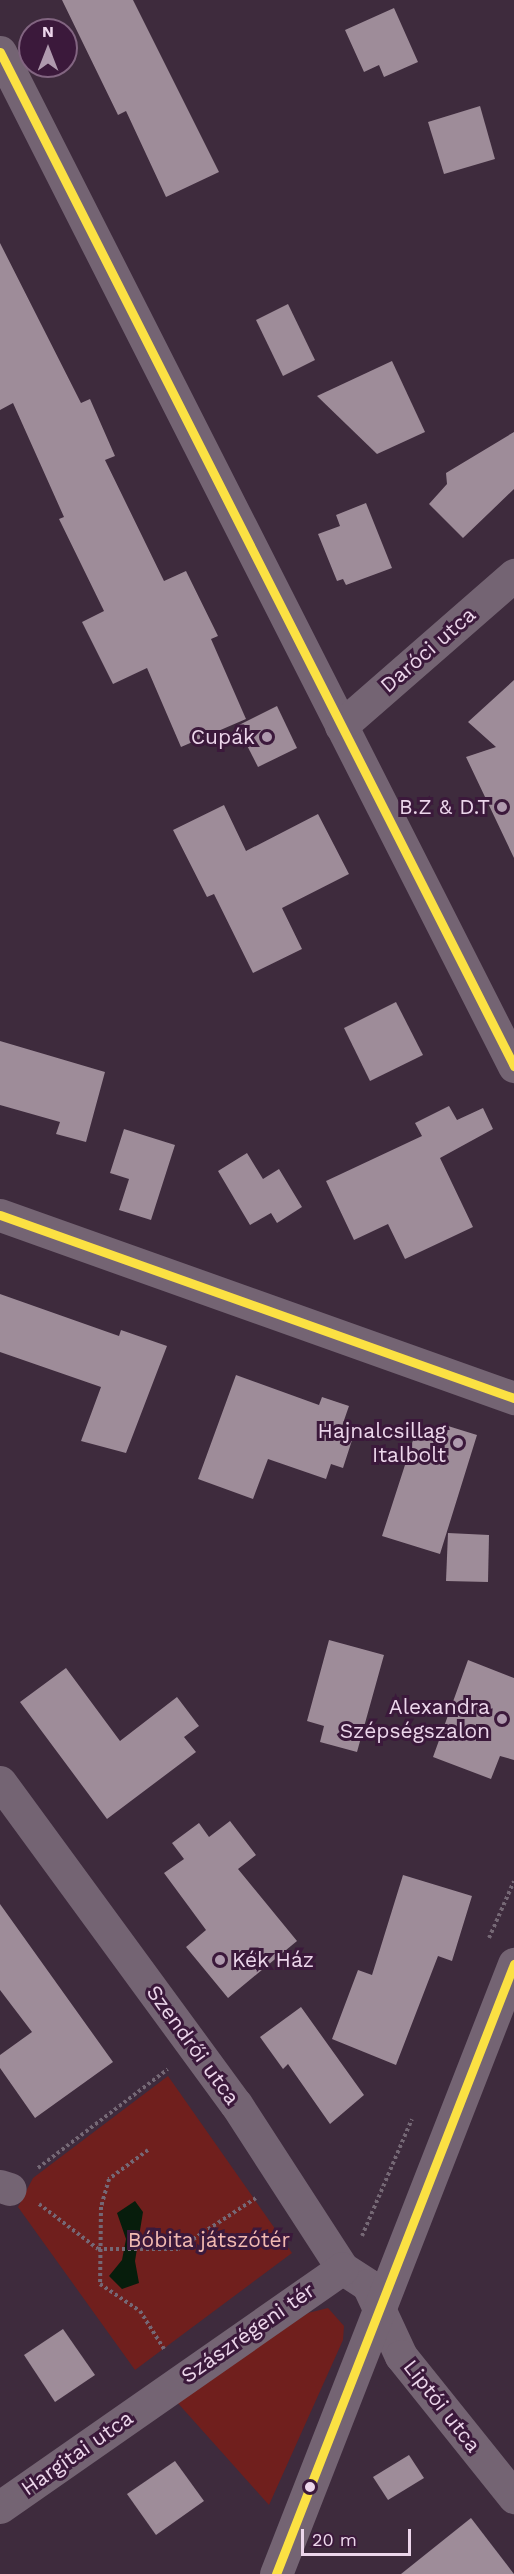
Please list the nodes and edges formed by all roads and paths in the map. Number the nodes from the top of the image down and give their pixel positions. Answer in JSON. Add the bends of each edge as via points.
{"nodes":[{"id":1,"x":0,"y":52,"type":"edge"},
{"id":2,"x":514,"y":575,"type":"edge"},
{"id":3,"x":341,"y":726,"type":"junction"},
{"id":4,"x":514,"y":1066,"type":"edge"},
{"id":5,"x":0,"y":1215,"type":"edge"},
{"id":6,"x":514,"y":1398,"type":"edge"},
{"id":7,"x":0,"y":1782,"type":"edge"},
{"id":8,"x":514,"y":1964,"type":"edge"},
{"id":9,"x":195,"y":2048,"type":"junction"},
{"id":10,"x":148,"y":2150,"type":"dead end"},
{"id":11,"x":285,"y":2179,"type":"junction"},
{"id":12,"x":5,"y":2188,"type":"edge"},
{"id":13,"x":98,"y":2249,"type":"junction"},
{"id":14,"x":342,"y":2268,"type":"junction"},
{"id":15,"x":382,"y":2308,"type":"junction"},
{"id":16,"x":189,"y":2374,"type":"junction"},
{"id":17,"x":154,"y":2399,"type":"joint"},
{"id":18,"x":514,"y":2497,"type":"edge"},
{"id":19,"x":0,"y":2507,"type":"edge"},
{"id":20,"x":276,"y":2574,"type":"edge"}],
"edges":[{"from":1,"to":3,"type":"street"},
{"from":2,"to":3,"type":"street","name":"Daróci utca"},
{"from":3,"to":4,"type":"street"},
{"from":5,"to":6,"type":"street"},
{"from":7,"to":9,"type":"street","name":"Szendrői utca"},
{"from":8,"to":15,"type":"street"},
{"from":9,"to":11,"type":"street","name":"Szendrői utca"},
{"from":9,"to":12,"type":"path"},
{"from":10,"to":13,"type":"path","via":[[109,2180]]},
{"from":11,"to":13,"type":"path","via":[[177,2249]]},
{"from":11,"to":14,"type":"street","name":"Szendrői utca"},
{"from":12,"to":13,"type":"path","via":[[25,2193]]},
{"from":13,"to":16,"type":"path","via":[[100,2284],[140,2311],[164,2348]]},
{"from":14,"to":15,"type":"street","name":"Szendrői utca","via":[[368,2284]]},
{"from":14,"to":16,"type":"street","name":"Szászrégeni tér"},
{"from":15,"to":18,"type":"street","name":"Liptói utca","via":[[401,2356]]},
{"from":15,"to":20,"type":"street"},
{"from":16,"to":17,"type":"street","name":"Szászrégeni tér"},
{"from":17,"to":19,"type":"street","name":"Hargitai utca"}]}
